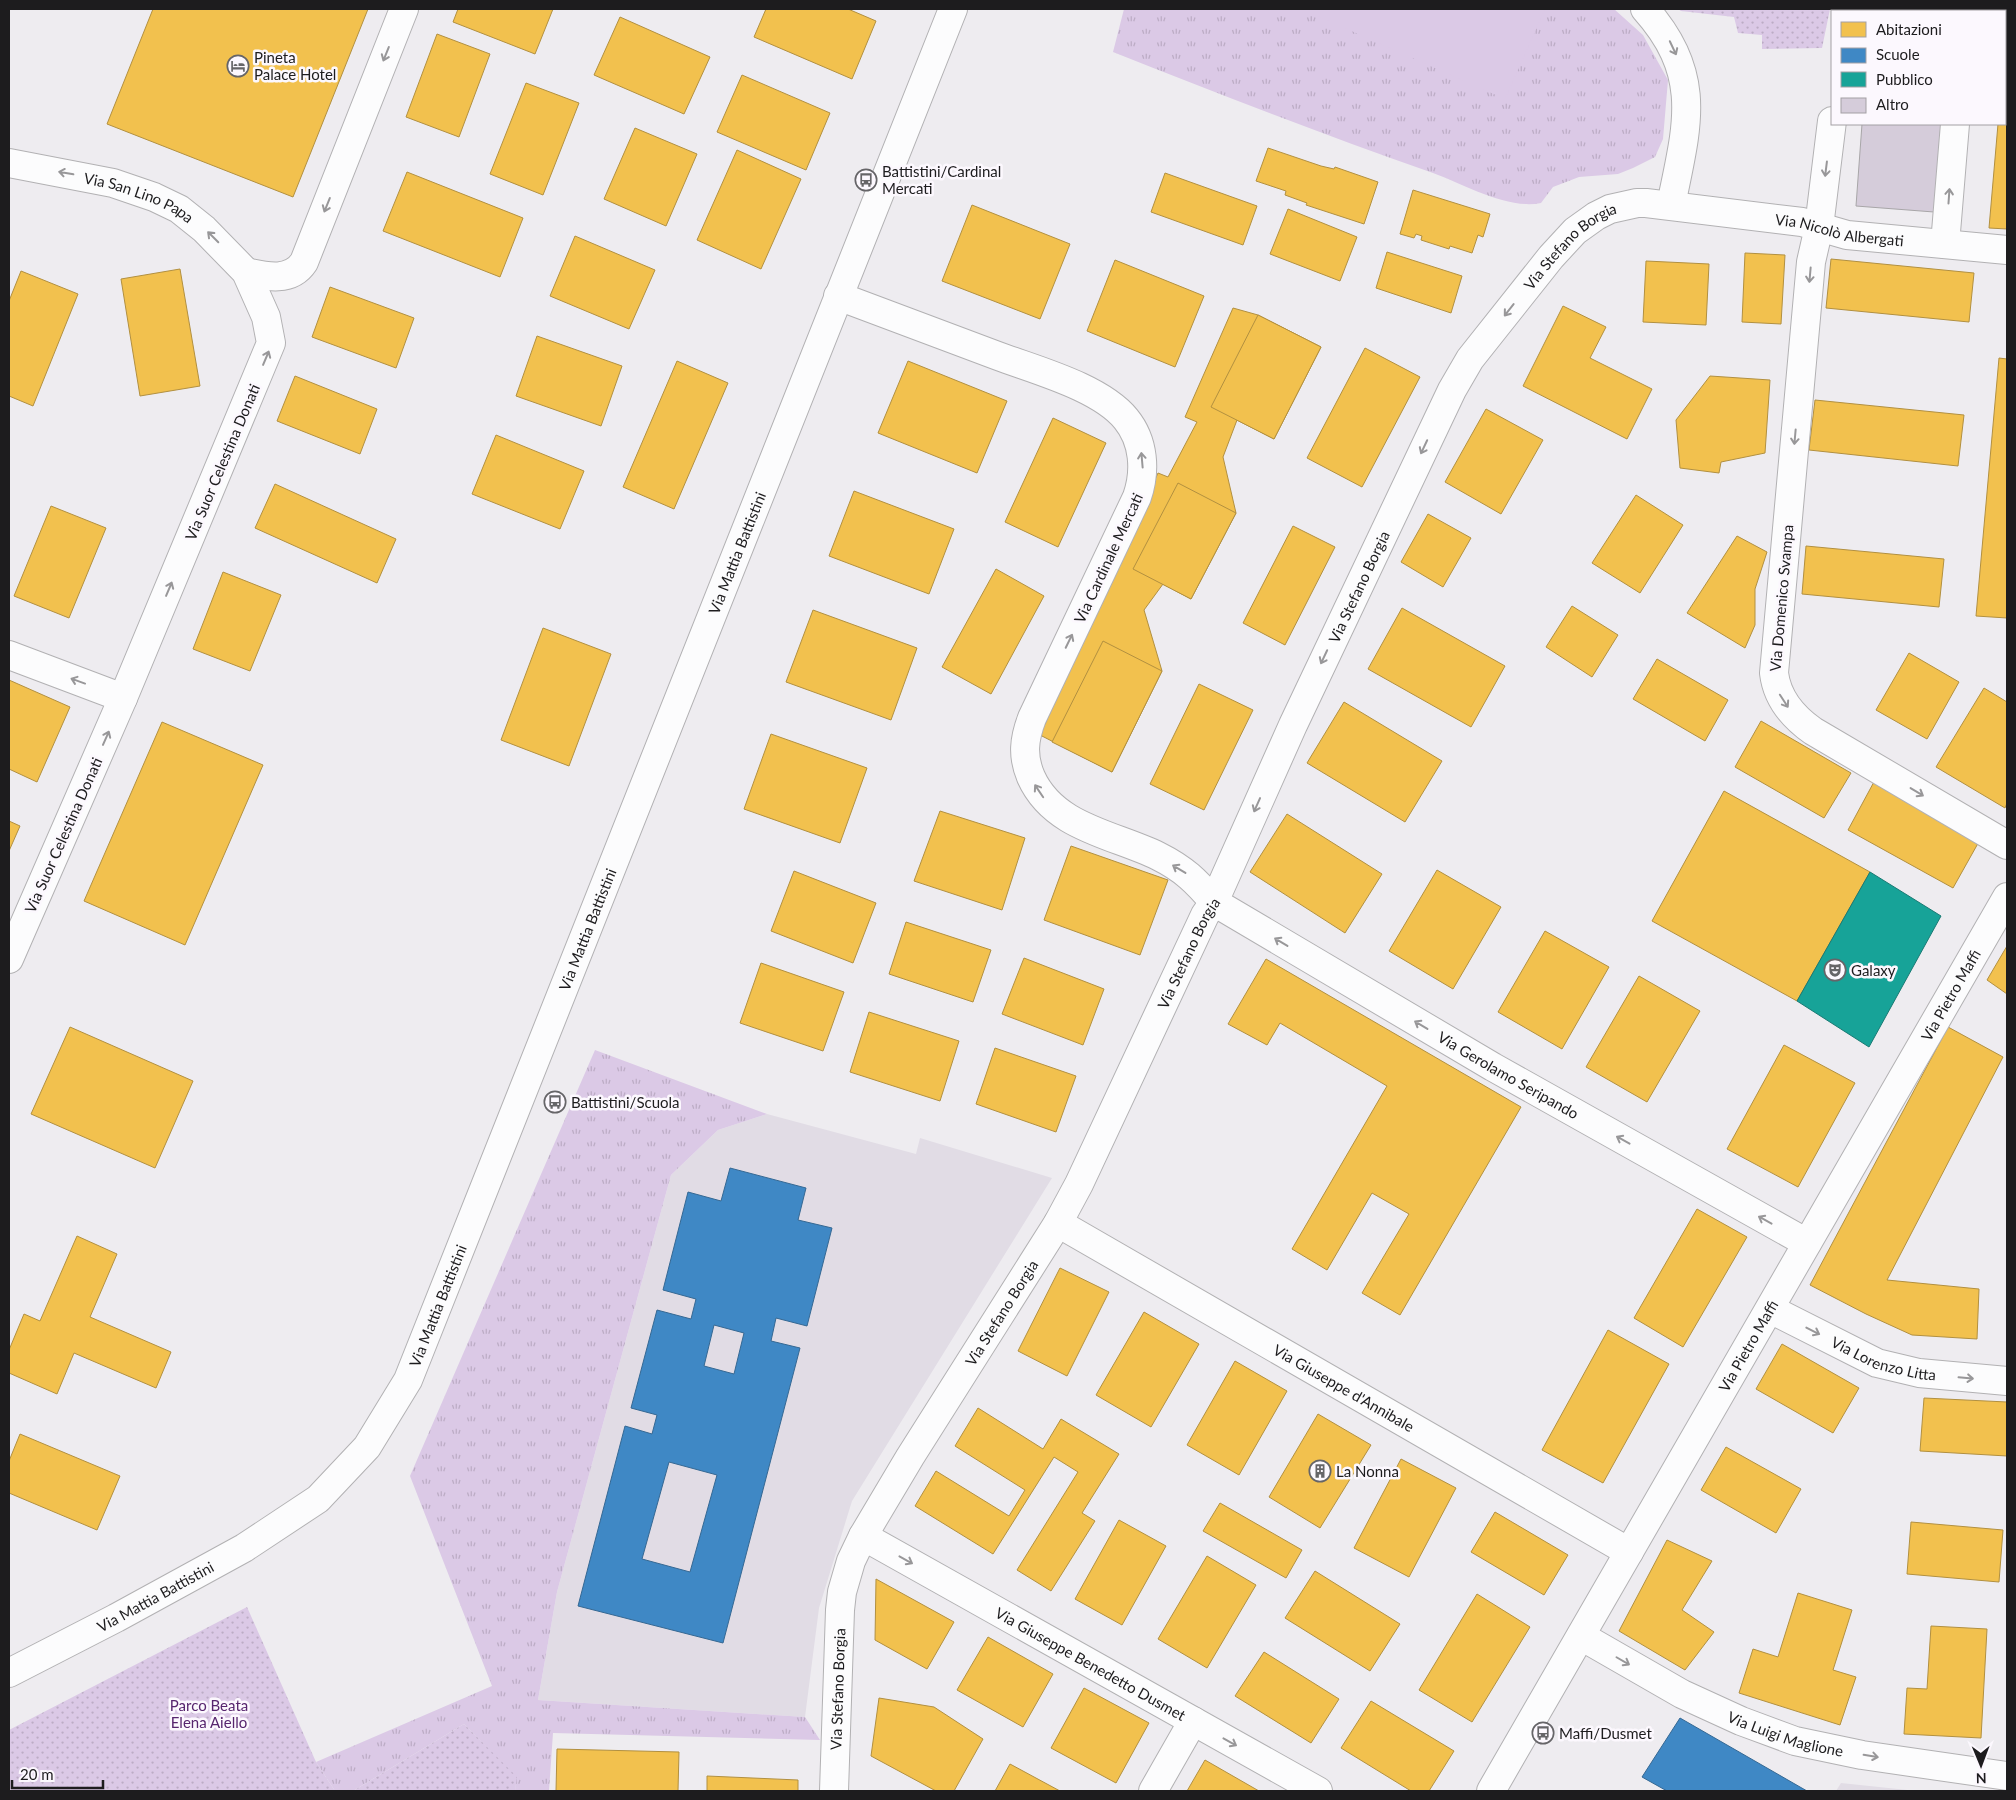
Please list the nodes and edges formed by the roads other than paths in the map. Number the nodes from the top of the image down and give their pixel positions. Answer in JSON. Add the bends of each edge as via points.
{"nodes":[{"id":1,"x":404,"y":9,"type":"edge"},
{"id":2,"x":954,"y":9,"type":"edge"},
{"id":3,"x":1645,"y":9,"type":"edge"},
{"id":4,"x":1832,"y":125,"type":"edge"},
{"id":5,"x":1954,"y":125,"type":"edge"},
{"id":6,"x":10,"y":167,"type":"edge"},
{"id":7,"x":1671,"y":205,"type":"junction"},
{"id":8,"x":1819,"y":227,"type":"junction"},
{"id":9,"x":1945,"y":244,"type":"junction"},
{"id":10,"x":2007,"y":250,"type":"edge"},
{"id":11,"x":246,"y":272,"type":"junction"},
{"id":12,"x":838,"y":296,"type":"junction"},
{"id":13,"x":9,"y":655,"type":"edge"},
{"id":14,"x":124,"y":698,"type":"junction"},
{"id":15,"x":2007,"y":846,"type":"edge"},
{"id":16,"x":2007,"y":900,"type":"edge"},
{"id":17,"x":1214,"y":902,"type":"junction"},
{"id":18,"x":9,"y":959,"type":"edge"},
{"id":19,"x":1058,"y":1223,"type":"junction"},
{"id":20,"x":1807,"y":1243,"type":"junction"},
{"id":21,"x":1770,"y":1309,"type":"junction"},
{"id":22,"x":2007,"y":1381,"type":"edge"},
{"id":23,"x":863,"y":1536,"type":"junction"},
{"id":24,"x":1629,"y":1552,"type":"junction"},
{"id":25,"x":1581,"y":1636,"type":"junction"},
{"id":26,"x":9,"y":1673,"type":"edge"},
{"id":27,"x":1193,"y":1721,"type":"junction"},
{"id":28,"x":2007,"y":1776,"type":"edge"},
{"id":29,"x":834,"y":1791,"type":"edge"},
{"id":30,"x":1153,"y":1791,"type":"edge"},
{"id":31,"x":1318,"y":1791,"type":"edge"},
{"id":32,"x":1491,"y":1791,"type":"edge"}],
"edges":[{"from":1,"to":11,"type":"street","one_way":true,"via":[[304,262],[294,273],[286,276]]},
{"from":2,"to":12,"type":"street","name":"Via Mattia Battistini"},
{"from":3,"to":7,"type":"street","one_way":true,"via":[[1669,38],[1684,82],[1685,128]]},
{"from":4,"to":8,"type":"street","name":"Via Domenico Svampa","one_way":true},
{"from":9,"to":5,"type":"street","one_way":true},
{"from":11,"to":6,"type":"street","name":"Via San Lino Papa","one_way":true,"via":[[195,221],[154,197],[113,183]]},
{"from":7,"to":8,"type":"street","name":"Via Nicolò Albergati"},
{"from":7,"to":17,"type":"street","name":"Via Stefano Borgia","one_way":true,"via":[[1628,204],[1610,209],[1584,224],[1551,257],[1470,358],[1368,564]]},
{"from":8,"to":9,"type":"street","name":"Via Nicolò Albergati","via":[[1847,235]]},
{"from":8,"to":15,"type":"street","name":"Via Domenico Svampa","one_way":true,"via":[[1811,262],[1774,673],[1776,688],[1796,718],[1814,731]]},
{"from":9,"to":10,"type":"street","name":"Via Nicolò Albergati"},
{"from":14,"to":11,"type":"street","name":"Via Suor Celestina Donati","one_way":true,"via":[[270,348],[269,328]]},
{"from":17,"to":12,"type":"street","name":"Via Cardinale Mercati","one_way":true,"via":[[1192,877],[1158,856],[1086,828],[1059,813],[1038,790],[1025,757],[1025,740],[1032,718],[1141,488],[1142,458],[1131,425],[1116,409],[1078,387]]},
{"from":12,"to":26,"type":"street","name":"Via Mattia Battistini","via":[[408,1380],[367,1447],[318,1499],[244,1548]]},
{"from":14,"to":13,"type":"street","one_way":true},
{"from":18,"to":14,"type":"street","name":"Via Suor Celestina Donati","one_way":true},
{"from":16,"to":20,"type":"street","name":"Via Pietro Maffi"},
{"from":17,"to":19,"type":"street","name":"Via Stefano Borgia"},
{"from":20,"to":17,"type":"street","name":"Via Gerolamo Seripando","one_way":true,"via":[[1493,1067]]},
{"from":19,"to":23,"type":"street","name":"Via Stefano Borgia"},
{"from":19,"to":24,"type":"street","name":"Via Giuseppe d'Annibale"},
{"from":20,"to":21,"type":"street","name":"Via Pietro Maffi"},
{"from":21,"to":22,"type":"street","name":"Via Lorenzo Litta","one_way":true,"via":[[1877,1363],[1919,1373]]},
{"from":21,"to":24,"type":"street","name":"Via Pietro Maffi"},
{"from":23,"to":27,"type":"street","name":"Via Giuseppe Benedetto Dusmet","one_way":true},
{"from":23,"to":29,"type":"street","name":"Via Stefano Borgia","via":[[846,1575],[840,1610]]},
{"from":24,"to":25,"type":"street","name":"Via Pietro Maffi"},
{"from":25,"to":28,"type":"street","name":"Via Luigi Maglione","one_way":true,"via":[[1682,1694],[1741,1721],[1795,1740],[1862,1755]]},
{"from":25,"to":32,"type":"street","name":"Via Pietro Maffi"},
{"from":27,"to":30,"type":"street"},
{"from":27,"to":31,"type":"street","name":"Via Giuseppe Benedetto Dusmet","one_way":true}]}
